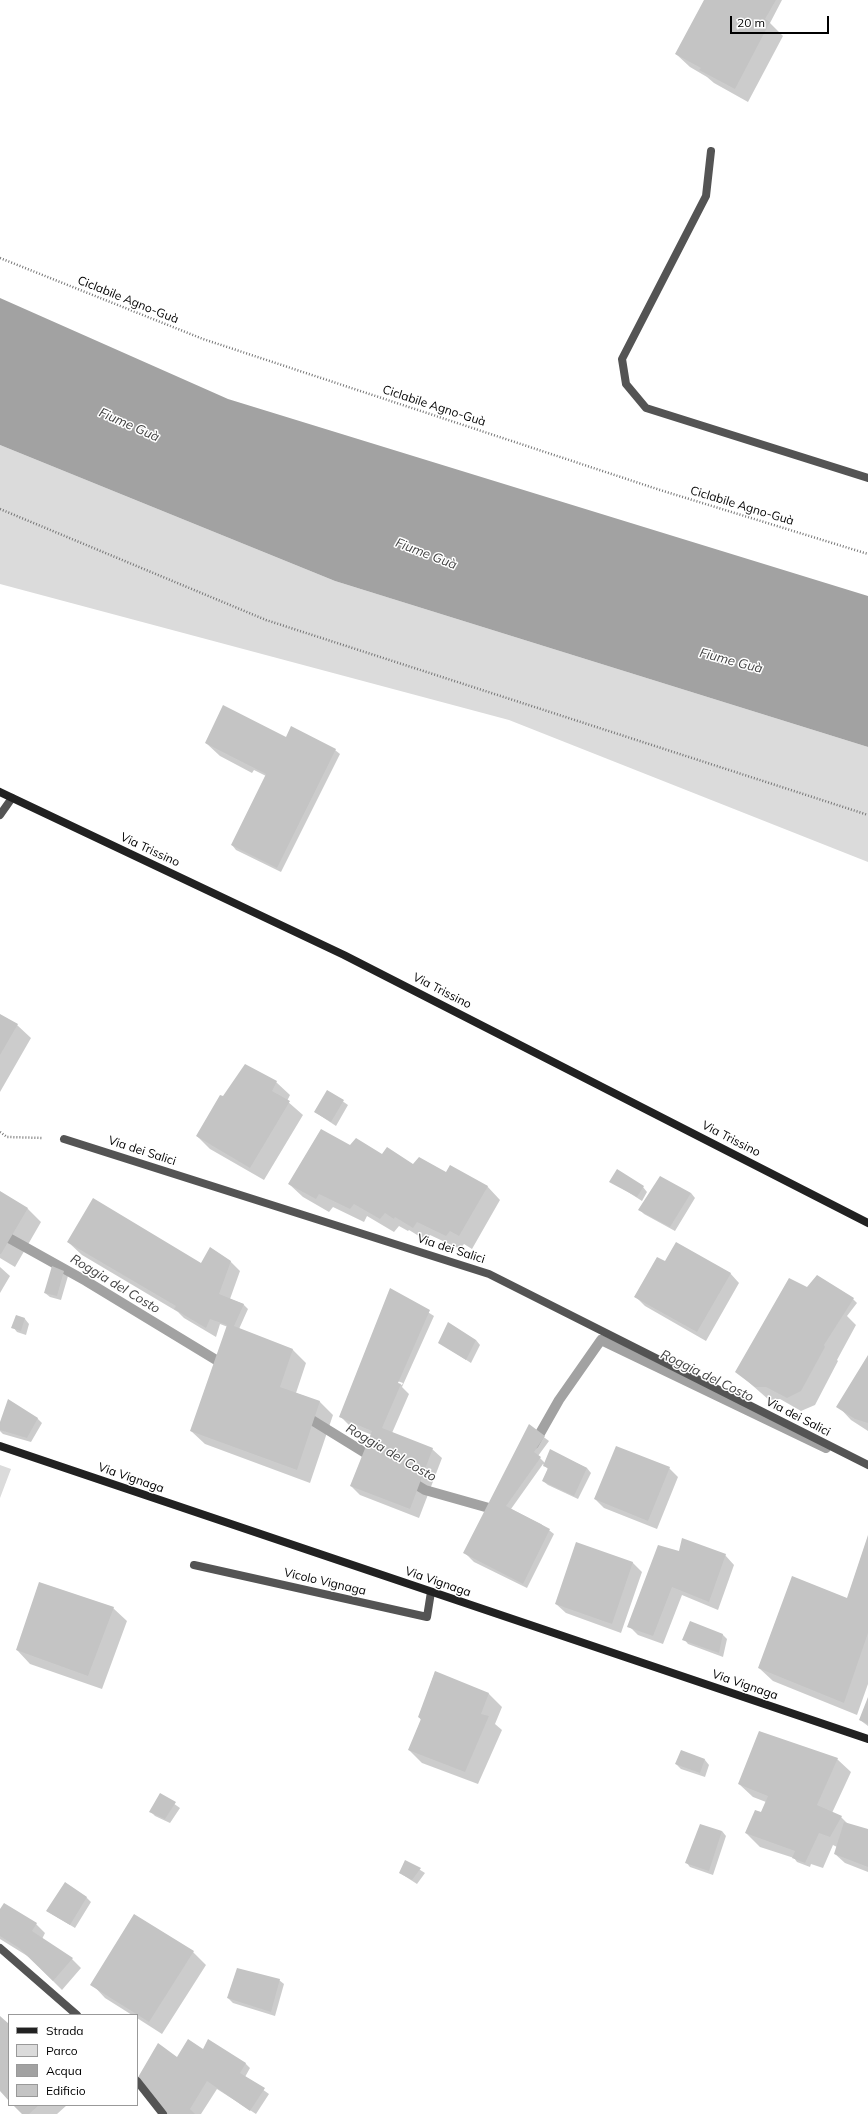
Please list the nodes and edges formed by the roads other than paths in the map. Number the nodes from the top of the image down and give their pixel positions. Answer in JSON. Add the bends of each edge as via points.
{"nodes":[{"id":1,"x":711,"y":151,"type":"dead end"},
{"id":2,"x":868,"y":478,"type":"edge"},
{"id":3,"x":0,"y":792,"type":"edge"},
{"id":4,"x":12,"y":798,"type":"junction"},
{"id":5,"x":0,"y":815,"type":"edge"},
{"id":6,"x":64,"y":1139,"type":"road end"},
{"id":7,"x":868,"y":1222,"type":"edge"},
{"id":8,"x":0,"y":1446,"type":"edge"},
{"id":9,"x":868,"y":1465,"type":"edge"},
{"id":10,"x":194,"y":1564,"type":"dead end"},
{"id":11,"x":430,"y":1592,"type":"junction"},
{"id":12,"x":868,"y":1739,"type":"edge"},
{"id":13,"x":0,"y":1948,"type":"edge"},
{"id":14,"x":76,"y":2014,"type":"edge"},
{"id":15,"x":138,"y":2082,"type":"edge"},
{"id":16,"x":162,"y":2114,"type":"edge"}],
"edges":[{"from":1,"to":2,"type":"street","via":[[706,196],[622,359],[626,384],[646,408]]},
{"from":3,"to":4,"type":"main road","name":"Via Trissino"},
{"from":4,"to":5,"type":"street"},
{"from":4,"to":7,"type":"main road","name":"Via Trissino","via":[[344,955]]},
{"from":6,"to":9,"type":"street","name":"Via dei Salici","via":[[489,1274]]},
{"from":8,"to":11,"type":"main road","name":"Via Vignaga"},
{"from":10,"to":11,"type":"street","name":"Vicolo Vignaga","via":[[427,1617]]},
{"from":11,"to":12,"type":"main road","name":"Via Vignaga"},
{"from":13,"to":14,"type":"street"},
{"from":15,"to":16,"type":"street"}]}
